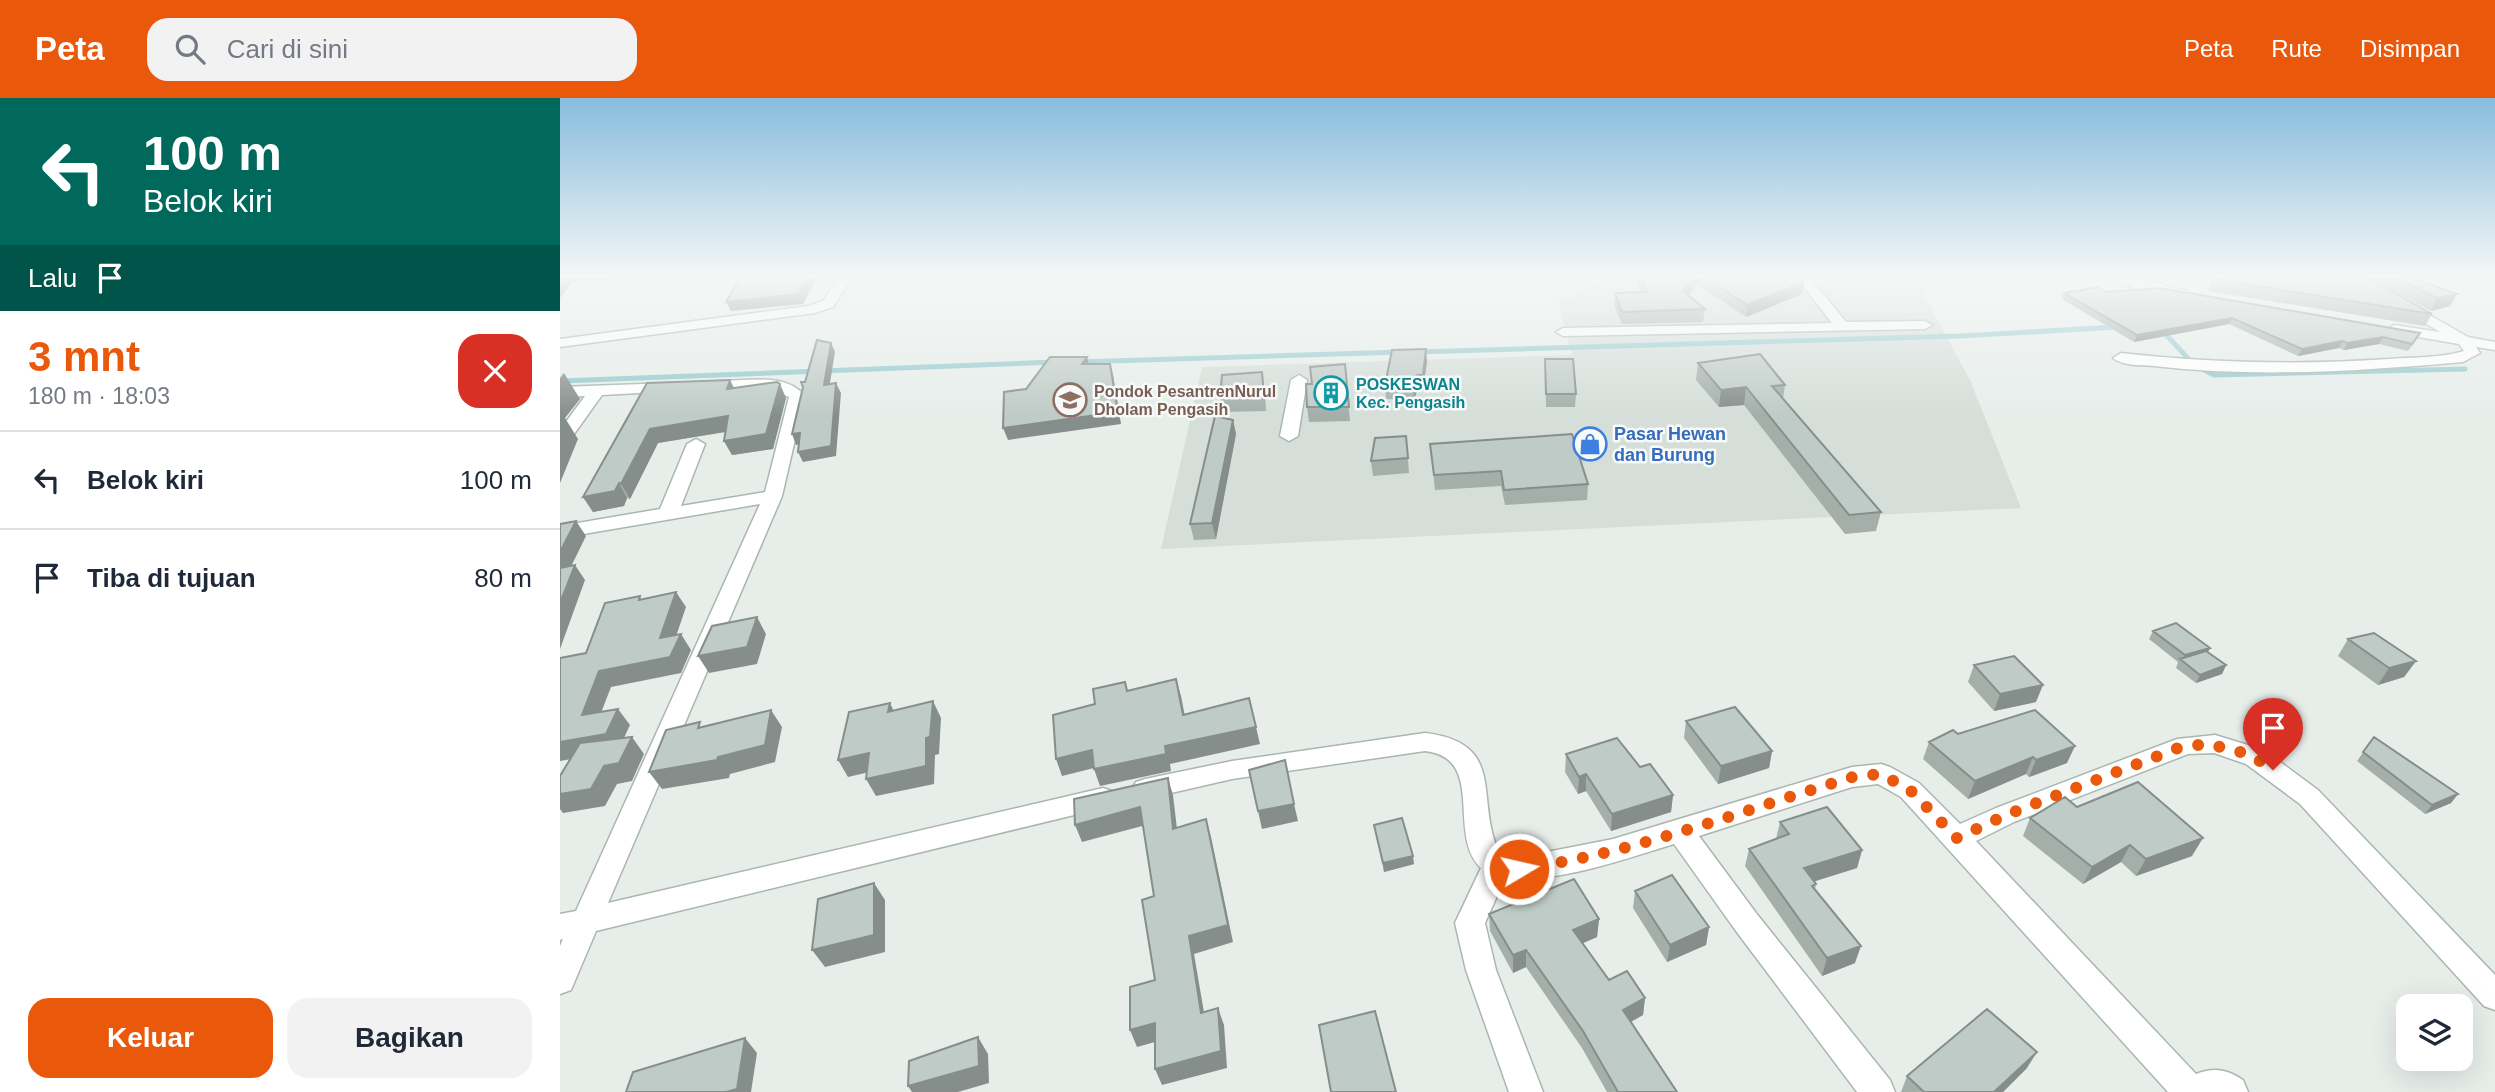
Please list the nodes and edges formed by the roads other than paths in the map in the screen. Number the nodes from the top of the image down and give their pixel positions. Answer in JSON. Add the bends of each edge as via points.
{"nodes":[{"id":1,"x":709,"y":323,"type":"edge"},
{"id":2,"x":1840,"y":323,"type":"edge"},
{"id":3,"x":2435,"y":323,"type":"edge"},
{"id":4,"x":1925,"y":325,"type":"dead end"},
{"id":5,"x":1842,"y":326,"type":"junction"},
{"id":6,"x":2384,"y":328,"type":"edge"},
{"id":7,"x":1563,"y":332,"type":"dead end"},
{"id":8,"x":2464,"y":341,"type":"junction"},
{"id":9,"x":560,"y":343,"type":"edge"},
{"id":10,"x":2489,"y":345,"type":"edge"},
{"id":11,"x":2121,"y":358,"type":"dead end"},
{"id":12,"x":1299,"y":380,"type":"dead end"},
{"id":13,"x":597,"y":391,"type":"junction"},
{"id":14,"x":560,"y":392,"type":"edge"},
{"id":15,"x":1289,"y":436,"type":"dead end"},
{"id":16,"x":561,"y":440,"type":"edge"},
{"id":17,"x":696,"y":444,"type":"dead end"},
{"id":18,"x":773,"y":496,"type":"junction"},
{"id":19,"x":668,"y":514,"type":"junction"},
{"id":20,"x":560,"y":532,"type":"edge"},
{"id":21,"x":1680,"y":831,"type":"junction"},
{"id":22,"x":1957,"y":838,"type":"junction"},
{"id":23,"x":1497,"y":866,"type":"junction"},
{"id":24,"x":573,"y":924,"type":"edge"},
{"id":25,"x":560,"y":980,"type":"edge"},
{"id":26,"x":2495,"y":996,"type":"edge"},
{"id":27,"x":1527,"y":1092,"type":"edge"},
{"id":28,"x":1878,"y":1092,"type":"edge"},
{"id":29,"x":2190,"y":1092,"type":"edge"},
{"id":30,"x":2196,"y":1092,"type":"edge"},
{"id":31,"x":2231,"y":1092,"type":"edge"}],
"edges":[{"from":1,"to":9,"type":"street"},
{"from":2,"to":5,"type":"street"},
{"from":3,"to":8,"type":"street"},
{"from":4,"to":5,"type":"street"},
{"from":5,"to":7,"type":"street"},
{"from":6,"to":8,"type":"street"},
{"from":8,"to":10,"type":"street"},
{"from":8,"to":11,"type":"street","via":[[2473,353],[2463,358],[2362,365],[2191,366]]},
{"from":12,"to":15,"type":"street"},
{"from":13,"to":14,"type":"street"},
{"from":13,"to":16,"type":"street"},
{"from":13,"to":18,"type":"street","via":[[776,384],[795,391]]},
{"from":17,"to":19,"type":"street"},
{"from":18,"to":19,"type":"street"},
{"from":18,"to":24,"type":"street"},
{"from":19,"to":20,"type":"street"},
{"from":21,"to":22,"type":"street","via":[[1853,777],[1881,774],[1910,790]]},
{"from":21,"to":23,"type":"street","via":[[1547,866]]},
{"from":21,"to":28,"type":"street"},
{"from":22,"to":26,"type":"street","via":[[2186,745],[2215,744],[2255,757],[2309,797]]},
{"from":22,"to":29,"type":"street"},
{"from":23,"to":24,"type":"street","via":[[1485,853],[1466,762],[1446,745],[1425,742],[1232,770]]},
{"from":23,"to":27,"type":"street","via":[[1470,923],[1481,970]]},
{"from":24,"to":25,"type":"street"},
{"from":30,"to":31,"type":"street","via":[[2216,1084]]}]}
